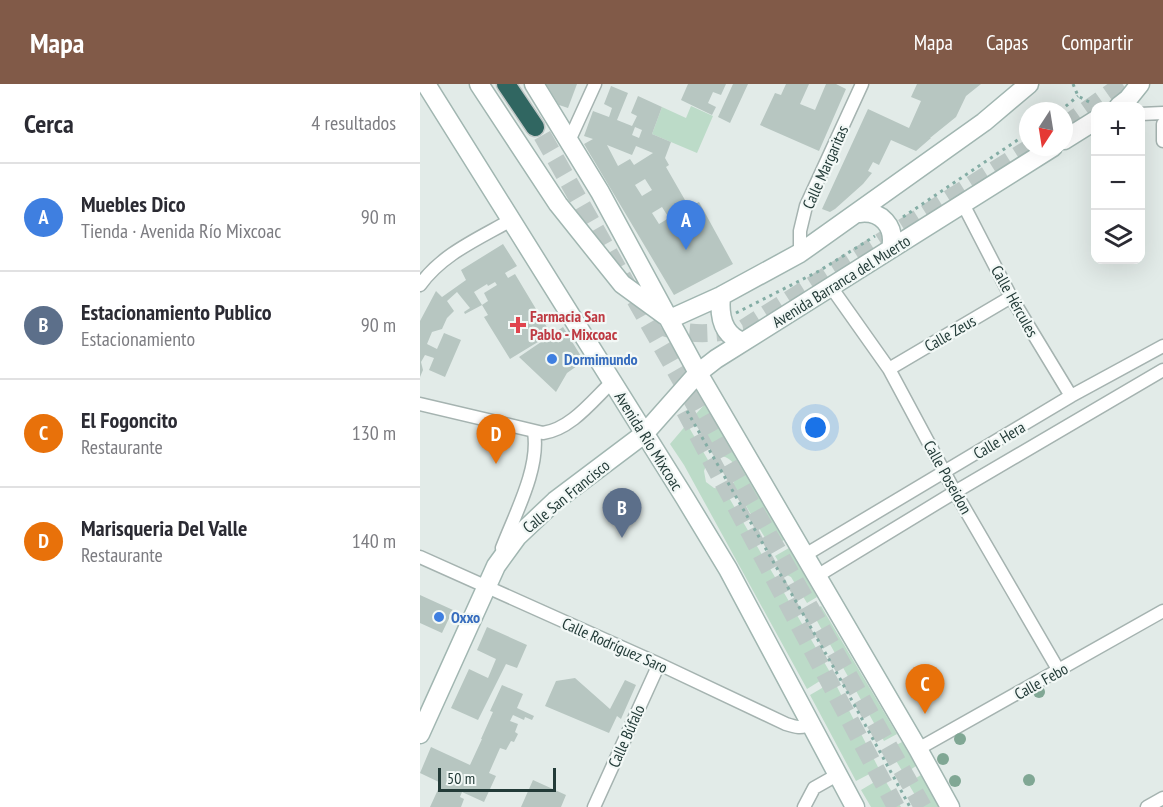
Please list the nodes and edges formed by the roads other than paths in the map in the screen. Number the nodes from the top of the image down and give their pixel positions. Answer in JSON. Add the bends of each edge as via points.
{"nodes":[{"id":1,"x":426,"y":84,"type":"edge"},
{"id":2,"x":478,"y":84,"type":"edge"},
{"id":3,"x":506,"y":84,"type":"edge"},
{"id":4,"x":534,"y":84,"type":"edge"},
{"id":5,"x":595,"y":84,"type":"edge"},
{"id":6,"x":862,"y":84,"type":"edge"},
{"id":7,"x":1029,"y":84,"type":"edge"},
{"id":8,"x":1140,"y":84,"type":"edge"},
{"id":9,"x":1124,"y":102,"type":"edge"},
{"id":10,"x":1163,"y":113,"type":"edge"},
{"id":11,"x":1145,"y":114,"type":"edge"},
{"id":12,"x":1091,"y":116,"type":"edge"},
{"id":13,"x":1163,"y":124,"type":"edge"},
{"id":14,"x":535,"y":127,"type":"tunnel mouth"},
{"id":15,"x":1073,"y":132,"type":"edge"},
{"id":16,"x":570,"y":141,"type":"junction"},
{"id":17,"x":1163,"y":141,"type":"edge"},
{"id":18,"x":1039,"y":156,"type":"edge"},
{"id":19,"x":963,"y":204,"type":"junction"},
{"id":20,"x":858,"y":213,"type":"junction"},
{"id":21,"x":511,"y":220,"type":"junction"},
{"id":22,"x":891,"y":249,"type":"junction"},
{"id":23,"x":800,"y":253,"type":"junction"},
{"id":24,"x":420,"y":285,"type":"edge"},
{"id":25,"x":831,"y":287,"type":"junction"},
{"id":26,"x":721,"y":296,"type":"junction"},
{"id":27,"x":1011,"y":297,"type":"junction"},
{"id":28,"x":670,"y":319,"type":"junction"},
{"id":29,"x":743,"y":342,"type":"junction"},
{"id":30,"x":1163,"y":346,"type":"edge"},
{"id":31,"x":889,"y":369,"type":"junction"},
{"id":32,"x":1163,"y":370,"type":"edge"},
{"id":33,"x":698,"y":373,"type":"junction"},
{"id":34,"x":612,"y":382,"type":"junction"},
{"id":35,"x":1071,"y":396,"type":"junction"},
{"id":36,"x":420,"y":404,"type":"edge"},
{"id":37,"x":534,"y":432,"type":"junction"},
{"id":38,"x":644,"y":434,"type":"junction"},
{"id":39,"x":946,"y":472,"type":"junction"},
{"id":40,"x":956,"y":492,"type":"junction"},
{"id":41,"x":805,"y":555,"type":"junction"},
{"id":42,"x":420,"y":557,"type":"edge"},
{"id":43,"x":496,"y":566,"type":"junction"},
{"id":44,"x":817,"y":576,"type":"junction"},
{"id":45,"x":486,"y":588,"type":"junction"},
{"id":46,"x":1163,"y":611,"type":"edge"},
{"id":47,"x":659,"y":664,"type":"junction"},
{"id":48,"x":1059,"y":671,"type":"junction"},
{"id":49,"x":811,"y":724,"type":"junction"},
{"id":50,"x":420,"y":734,"type":"edge"},
{"id":51,"x":918,"y":749,"type":"junction"},
{"id":52,"x":837,"y":775,"type":"junction"},
{"id":53,"x":1163,"y":798,"type":"edge"},
{"id":54,"x":594,"y":807,"type":"edge"},
{"id":55,"x":804,"y":807,"type":"edge"},
{"id":56,"x":855,"y":807,"type":"edge"},
{"id":57,"x":950,"y":807,"type":"edge"},
{"id":58,"x":1147,"y":807,"type":"edge"}],
"edges":[{"from":1,"to":21,"type":"main road","name":"Avenida Río Mixcoac"},
{"from":2,"to":28,"type":"main road","via":[[558,204],[622,284]]},
{"from":3,"to":14,"type":"highway"},
{"from":4,"to":16,"type":"main road"},
{"from":5,"to":16,"type":"street"},
{"from":6,"to":23,"type":"street","name":"Calle Margaritas","via":[[806,206]]},
{"from":7,"to":20,"type":"main road","via":[[984,122]]},
{"from":8,"to":9,"type":"main road"},
{"from":10,"to":11,"type":"street"},
{"from":12,"to":15,"type":"main road"},
{"from":13,"to":17,"type":"street"},
{"from":16,"to":28,"type":"main road"},
{"from":18,"to":19,"type":"main road","name":"Avenida Barranca del Muerto"},
{"from":19,"to":22,"type":"main road","name":"Avenida Barranca del Muerto"},
{"from":19,"to":27,"type":"street","name":"Calle Hércules"},
{"from":20,"to":22,"type":"main road","via":[[873,213],[890,226]]},
{"from":20,"to":23,"type":"main road"},
{"from":21,"to":24,"type":"street","via":[[448,256],[430,270]]},
{"from":21,"to":34,"type":"main road","name":"Avenida Río Mixcoac"},
{"from":22,"to":25,"type":"main road","name":"Avenida Barranca del Muerto"},
{"from":23,"to":26,"type":"main road"},
{"from":25,"to":29,"type":"main road","name":"Avenida Barranca del Muerto"},
{"from":25,"to":31,"type":"street","name":"Calle Poseidon"},
{"from":26,"to":28,"type":"main road"},
{"from":26,"to":29,"type":"main road","via":[[719,314],[725,329]]},
{"from":27,"to":31,"type":"street","name":"Calle Zeus"},
{"from":27,"to":35,"type":"street","name":"Calle Hércules"},
{"from":28,"to":33,"type":"main road"},
{"from":29,"to":33,"type":"main road","name":"Avenida Barranca del Muerto"},
{"from":30,"to":35,"type":"street","name":"Calle Hera"},
{"from":31,"to":39,"type":"street","name":"Calle Poseidon"},
{"from":32,"to":40,"type":"street","name":"Calle Hera"},
{"from":33,"to":38,"type":"main road","name":"Avenida Barranca del Muerto"},
{"from":33,"to":41,"type":"main road"},
{"from":34,"to":37,"type":"street","via":[[566,425],[552,432]]},
{"from":34,"to":38,"type":"main road","name":"Avenida Río Mixcoac"},
{"from":35,"to":39,"type":"street","name":"Calle Hera"},
{"from":36,"to":37,"type":"street"},
{"from":37,"to":43,"type":"street","name":"Calle San Francisco","via":[[534,464]]},
{"from":38,"to":43,"type":"main road","name":"Calle San Francisco","via":[[541,513]]},
{"from":38,"to":49,"type":"main road","name":"Avenida Río Mixcoac","via":[[728,569]]},
{"from":39,"to":40,"type":"street","name":"Calle Poseidon"},
{"from":39,"to":41,"type":"street","name":"Calle Hera"},
{"from":40,"to":44,"type":"street","name":"Calle Hera"},
{"from":40,"to":48,"type":"street","name":"Calle Poseidon"},
{"from":41,"to":44,"type":"main road"},
{"from":42,"to":45,"type":"street","name":"Calle Rodríguez Saro"},
{"from":43,"to":45,"type":"main road","name":"Calle San Francisco"},
{"from":44,"to":51,"type":"main road"},
{"from":45,"to":47,"type":"street","name":"Calle Rodríguez Saro"},
{"from":45,"to":50,"type":"main road","name":"Calle San Francisco"},
{"from":46,"to":48,"type":"street","name":"Calle Febo"},
{"from":47,"to":49,"type":"street","name":"Calle Rodríguez Saro","via":[[795,728]]},
{"from":47,"to":54,"type":"street","name":"Calle Búfalo"},
{"from":48,"to":51,"type":"street","name":"Calle Febo"},
{"from":49,"to":52,"type":"main road","name":"Avenida Río Mixcoac"},
{"from":51,"to":57,"type":"main road"},
{"from":52,"to":55,"type":"street","via":[[814,788]]},
{"from":52,"to":56,"type":"main road","name":"Avenida Río Mixcoac"},
{"from":53,"to":58,"type":"street"}]}
